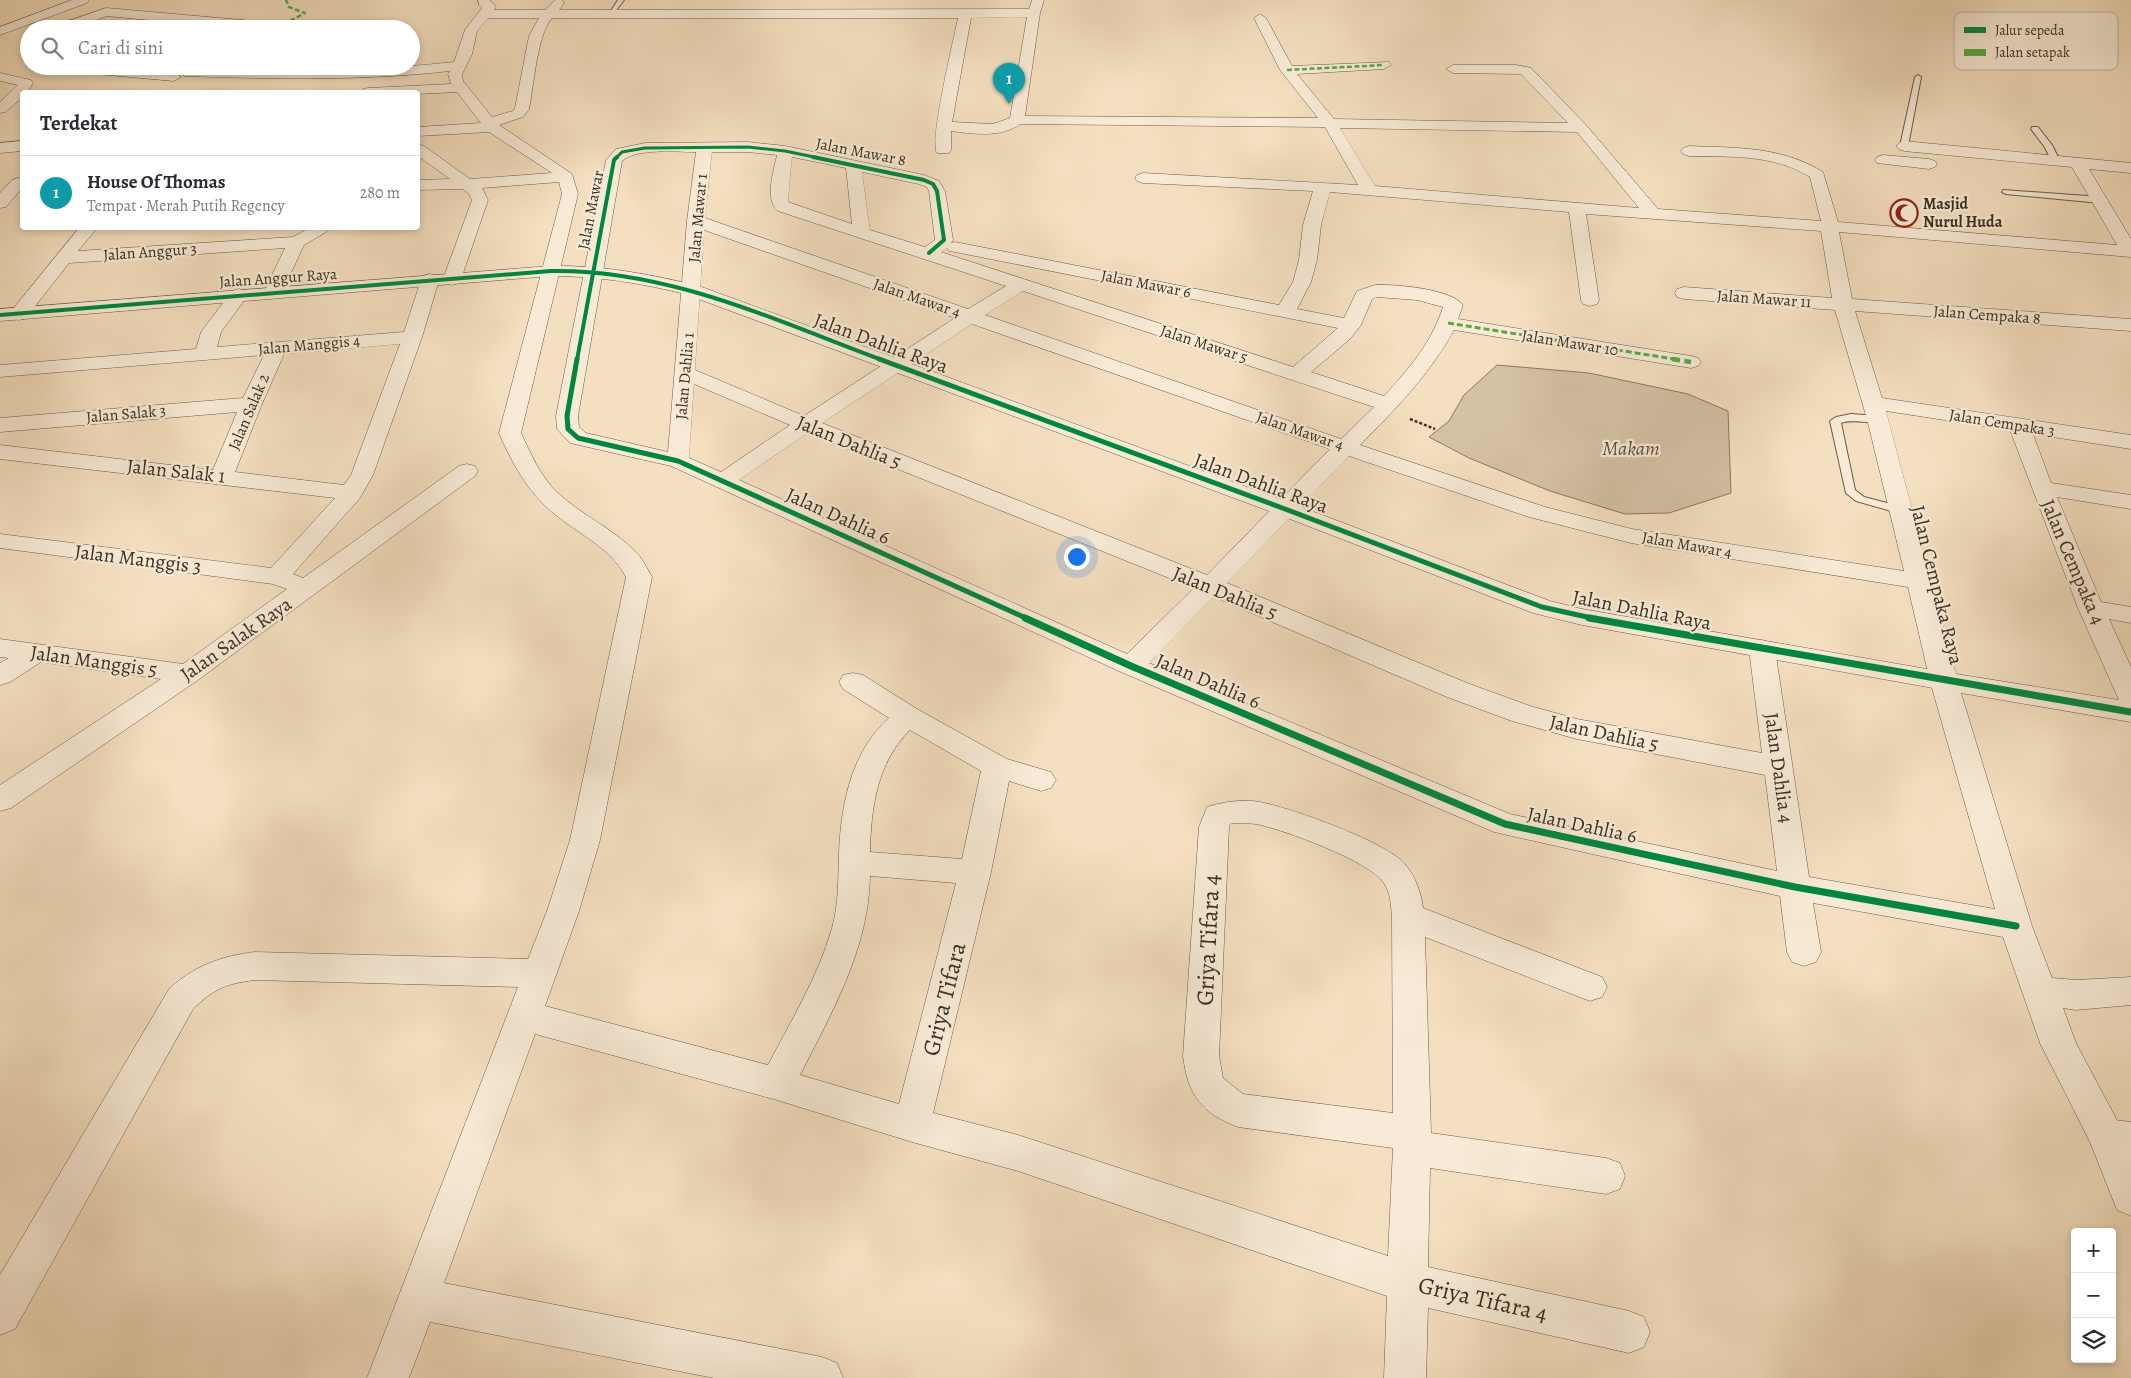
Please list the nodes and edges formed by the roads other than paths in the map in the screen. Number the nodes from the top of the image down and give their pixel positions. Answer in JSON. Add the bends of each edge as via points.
{"nodes":[{"id":1,"x":83,"y":0,"type":"edge"},
{"id":2,"x":561,"y":0,"type":"edge"},
{"id":3,"x":621,"y":0,"type":"edge"},
{"id":4,"x":863,"y":0,"type":"edge"},
{"id":5,"x":920,"y":0,"type":"edge"},
{"id":6,"x":979,"y":0,"type":"edge"},
{"id":7,"x":490,"y":5,"type":"edge"},
{"id":8,"x":1036,"y":6,"type":"edge"},
{"id":9,"x":66,"y":7,"type":"junction"},
{"id":10,"x":106,"y":12,"type":"junction"},
{"id":11,"x":549,"y":13,"type":"junction"},
{"id":12,"x":611,"y":13,"type":"junction"},
{"id":13,"x":856,"y":13,"type":"junction"},
{"id":14,"x":970,"y":13,"type":"junction"},
{"id":15,"x":915,"y":14,"type":"junction"},
{"id":16,"x":1260,"y":18,"type":"dead end"},
{"id":17,"x":30,"y":20,"type":"edge"},
{"id":18,"x":84,"y":20,"type":"edge"},
{"id":19,"x":186,"y":20,"type":"edge"},
{"id":20,"x":20,"y":24,"type":"edge"},
{"id":21,"x":0,"y":31,"type":"edge"},
{"id":22,"x":1384,"y":65,"type":"dead end"},
{"id":23,"x":458,"y":66,"type":"junction"},
{"id":24,"x":420,"y":68,"type":"edge"},
{"id":25,"x":1453,"y":69,"type":"dead end"},
{"id":26,"x":1286,"y":70,"type":"junction"},
{"id":27,"x":180,"y":75,"type":"edge"},
{"id":28,"x":383,"y":75,"type":"edge"},
{"id":29,"x":0,"y":77,"type":"edge"},
{"id":30,"x":1918,"y":78,"type":"dead end"},
{"id":31,"x":460,"y":88,"type":"junction"},
{"id":32,"x":152,"y":89,"type":"dead end"},
{"id":33,"x":21,"y":90,"type":"edge"},
{"id":34,"x":379,"y":90,"type":"edge"},
{"id":35,"x":419,"y":90,"type":"edge"},
{"id":36,"x":20,"y":91,"type":"edge"},
{"id":37,"x":0,"y":109,"type":"edge"},
{"id":38,"x":1016,"y":120,"type":"junction"},
{"id":39,"x":1330,"y":123,"type":"junction"},
{"id":40,"x":490,"y":125,"type":"junction"},
{"id":41,"x":944,"y":126,"type":"junction"},
{"id":42,"x":1582,"y":128,"type":"junction"},
{"id":43,"x":2035,"y":129,"type":"dead end"},
{"id":44,"x":420,"y":132,"type":"edge"},
{"id":45,"x":20,"y":146,"type":"edge"},
{"id":46,"x":705,"y":146,"type":"junction"},
{"id":47,"x":1904,"y":146,"type":"joint"},
{"id":48,"x":0,"y":148,"type":"edge"},
{"id":49,"x":420,"y":150,"type":"edge"},
{"id":50,"x":943,"y":150,"type":"dead end"},
{"id":51,"x":785,"y":151,"type":"junction"},
{"id":52,"x":1689,"y":151,"type":"dead end"},
{"id":53,"x":1883,"y":160,"type":"dead end"},
{"id":54,"x":2056,"y":161,"type":"junction"},
{"id":55,"x":852,"y":164,"type":"junction"},
{"id":56,"x":2131,"y":168,"type":"edge"},
{"id":57,"x":2082,"y":170,"type":"junction"},
{"id":58,"x":566,"y":177,"type":"junction"},
{"id":59,"x":1143,"y":178,"type":"dead end"},
{"id":60,"x":20,"y":181,"type":"edge"},
{"id":61,"x":467,"y":184,"type":"junction"},
{"id":62,"x":0,"y":185,"type":"edge"},
{"id":63,"x":420,"y":185,"type":"edge"},
{"id":64,"x":1323,"y":187,"type":"junction"},
{"id":65,"x":1370,"y":192,"type":"junction"},
{"id":66,"x":2006,"y":192,"type":"dead end"},
{"id":67,"x":2101,"y":200,"type":"junction"},
{"id":68,"x":0,"y":203,"type":"edge"},
{"id":69,"x":1577,"y":207,"type":"junction"},
{"id":70,"x":1653,"y":214,"type":"junction"},
{"id":71,"x":696,"y":221,"type":"junction"},
{"id":72,"x":1829,"y":226,"type":"junction"},
{"id":73,"x":86,"y":230,"type":"edge"},
{"id":74,"x":317,"y":230,"type":"edge"},
{"id":75,"x":862,"y":231,"type":"junction"},
{"id":76,"x":297,"y":242,"type":"junction"},
{"id":77,"x":935,"y":248,"type":"junction"},
{"id":78,"x":2130,"y":252,"type":"edge"},
{"id":79,"x":62,"y":258,"type":"junction"},
{"id":80,"x":571,"y":270,"type":"junction"},
{"id":81,"x":452,"y":278,"type":"junction"},
{"id":82,"x":430,"y":280,"type":"junction"},
{"id":83,"x":1021,"y":284,"type":"junction"},
{"id":84,"x":692,"y":290,"type":"junction"},
{"id":85,"x":272,"y":292,"type":"junction"},
{"id":86,"x":1684,"y":293,"type":"dead end"},
{"id":87,"x":239,"y":295,"type":"junction"},
{"id":88,"x":1590,"y":300,"type":"dead end"},
{"id":89,"x":1843,"y":304,"type":"junction"},
{"id":90,"x":1285,"y":312,"type":"junction"},
{"id":91,"x":20,"y":314,"type":"junction"},
{"id":92,"x":0,"y":315,"type":"edge"},
{"id":93,"x":969,"y":317,"type":"junction"},
{"id":94,"x":1448,"y":323,"type":"junction"},
{"id":95,"x":1351,"y":324,"type":"junction"},
{"id":96,"x":2131,"y":325,"type":"edge"},
{"id":97,"x":412,"y":336,"type":"junction"},
{"id":98,"x":278,"y":348,"type":"junction"},
{"id":99,"x":205,"y":354,"type":"junction"},
{"id":100,"x":1691,"y":362,"type":"dead end"},
{"id":101,"x":894,"y":365,"type":"junction"},
{"id":102,"x":0,"y":371,"type":"edge"},
{"id":103,"x":685,"y":373,"type":"junction"},
{"id":104,"x":1298,"y":374,"type":"junction"},
{"id":105,"x":251,"y":404,"type":"junction"},
{"id":106,"x":1387,"y":404,"type":"junction"},
{"id":107,"x":1876,"y":411,"type":"junction"},
{"id":108,"x":805,"y":424,"type":"junction"},
{"id":109,"x":0,"y":425,"type":"edge"},
{"id":110,"x":2019,"y":426,"type":"junction"},
{"id":111,"x":2131,"y":442,"type":"edge"},
{"id":112,"x":1344,"y":447,"type":"junction"},
{"id":113,"x":0,"y":452,"type":"edge"},
{"id":114,"x":678,"y":461,"type":"junction"},
{"id":115,"x":467,"y":471,"type":"dead end"},
{"id":116,"x":222,"y":476,"type":"junction"},
{"id":117,"x":722,"y":481,"type":"junction"},
{"id":118,"x":2042,"y":488,"type":"junction"},
{"id":119,"x":352,"y":493,"type":"junction"},
{"id":120,"x":2131,"y":502,"type":"edge"},
{"id":121,"x":1285,"y":509,"type":"junction"},
{"id":122,"x":1902,"y":510,"type":"junction"},
{"id":123,"x":0,"y":541,"type":"edge"},
{"id":124,"x":277,"y":577,"type":"junction"},
{"id":125,"x":1919,"y":581,"type":"junction"},
{"id":126,"x":1211,"y":586,"type":"junction"},
{"id":127,"x":308,"y":588,"type":"junction"},
{"id":128,"x":2091,"y":608,"type":"junction"},
{"id":129,"x":2131,"y":615,"type":"edge"},
{"id":130,"x":0,"y":648,"type":"edge"},
{"id":131,"x":1762,"y":649,"type":"junction"},
{"id":132,"x":36,"y":653,"type":"junction"},
{"id":133,"x":1131,"y":666,"type":"junction"},
{"id":134,"x":188,"y":674,"type":"junction"},
{"id":135,"x":0,"y":676,"type":"edge"},
{"id":136,"x":1944,"y":681,"type":"junction"},
{"id":137,"x":853,"y":682,"type":"dead end"},
{"id":138,"x":2131,"y":697,"type":"edge"},
{"id":139,"x":2131,"y":712,"type":"edge"},
{"id":140,"x":908,"y":716,"type":"junction"},
{"id":141,"x":997,"y":766,"type":"junction"},
{"id":142,"x":1778,"y":767,"type":"junction"},
{"id":143,"x":1041,"y":780,"type":"dead end"},
{"id":144,"x":0,"y":800,"type":"edge"},
{"id":145,"x":855,"y":863,"type":"junction"},
{"id":146,"x":975,"y":872,"type":"junction"},
{"id":147,"x":1795,"y":887,"type":"junction"},
{"id":148,"x":1408,"y":916,"type":"junction"},
{"id":149,"x":2016,"y":926,"type":"junction"},
{"id":150,"x":1804,"y":952,"type":"dead end"},
{"id":151,"x":540,"y":973,"type":"junction"},
{"id":152,"x":1590,"y":987,"type":"dead end"},
{"id":153,"x":2131,"y":990,"type":"edge"},
{"id":154,"x":2038,"y":991,"type":"junction"},
{"id":155,"x":525,"y":1016,"type":"junction"},
{"id":156,"x":777,"y":1084,"type":"junction"},
{"id":157,"x":912,"y":1125,"type":"junction"},
{"id":158,"x":2112,"y":1133,"type":"edge"},
{"id":159,"x":1412,"y":1141,"type":"junction"},
{"id":160,"x":1606,"y":1176,"type":"dead end"},
{"id":161,"x":2131,"y":1197,"type":"edge"},
{"id":162,"x":1408,"y":1283,"type":"junction"},
{"id":163,"x":419,"y":1299,"type":"junction"},
{"id":164,"x":0,"y":1314,"type":"edge"},
{"id":165,"x":1629,"y":1332,"type":"dead end"},
{"id":166,"x":388,"y":1378,"type":"edge"},
{"id":167,"x":822,"y":1378,"type":"edge"},
{"id":168,"x":1406,"y":1378,"type":"edge"}],
"edges":[{"from":1,"to":9,"type":"street"},
{"from":2,"to":11,"type":"street"},
{"from":3,"to":12,"type":"lane"},
{"from":4,"to":13,"type":"street"},
{"from":5,"to":15,"type":"street"},
{"from":6,"to":14,"type":"street"},
{"from":7,"to":11,"type":"street"},
{"from":7,"to":23,"type":"street","via":[[471,30],[465,54]]},
{"from":8,"to":14,"type":"street"},
{"from":8,"to":38,"type":"street"},
{"from":9,"to":10,"type":"street"},
{"from":9,"to":17,"type":"street"},
{"from":10,"to":18,"type":"street"},
{"from":10,"to":19,"type":"street"},
{"from":11,"to":12,"type":"street"},
{"from":11,"to":40,"type":"street","via":[[536,36],[522,109],[518,114]]},
{"from":12,"to":13,"type":"street"},
{"from":13,"to":15,"type":"street"},
{"from":14,"to":15,"type":"street"},
{"from":14,"to":41,"type":"street"},
{"from":16,"to":26,"type":"street"},
{"from":20,"to":21,"type":"street"},
{"from":22,"to":26,"type":"street"},
{"from":23,"to":24,"type":"street"},
{"from":23,"to":31,"type":"street","via":[[456,81]]},
{"from":25,"to":42,"type":"street","via":[[1526,71]]},
{"from":26,"to":39,"type":"street"},
{"from":27,"to":32,"type":"street"},
{"from":28,"to":34,"type":"street"},
{"from":29,"to":33,"type":"street","via":[[26,83]]},
{"from":30,"to":47,"type":"lane"},
{"from":31,"to":35,"type":"street"},
{"from":31,"to":40,"type":"street"},
{"from":36,"to":37,"type":"street"},
{"from":38,"to":39,"type":"street"},
{"from":38,"to":41,"type":"street","via":[[1013,124],[990,128]]},
{"from":39,"to":42,"type":"street"},
{"from":39,"to":65,"type":"street"},
{"from":40,"to":44,"type":"street"},
{"from":40,"to":58,"type":"street"},
{"from":41,"to":50,"type":"street"},
{"from":42,"to":70,"type":"street"},
{"from":43,"to":54,"type":"lane"},
{"from":45,"to":48,"type":"street"},
{"from":46,"to":51,"type":"street","name":"Jalan Mawar 8"},
{"from":46,"to":71,"type":"street","name":"Jalan Mawar 1"},
{"from":46,"to":80,"type":"street","name":"Jalan Mawar","via":[[645,148],[617,156]]},
{"from":47,"to":54,"type":"street"},
{"from":49,"to":61,"type":"street"},
{"from":51,"to":55,"type":"street","name":"Jalan Mawar 8"},
{"from":51,"to":75,"type":"street","via":[[780,204]]},
{"from":52,"to":72,"type":"street","name":"Jalan Cempaka Raya","via":[[1756,153],[1810,170],[1817,175]]},
{"from":53,"to":57,"type":"street"},
{"from":54,"to":57,"type":"street"},
{"from":55,"to":75,"type":"street"},
{"from":55,"to":77,"type":"street","name":"Jalan Mawar 8","via":[[933,184],[944,236]]},
{"from":56,"to":57,"type":"street"},
{"from":57,"to":67,"type":"street"},
{"from":58,"to":61,"type":"street"},
{"from":58,"to":80,"type":"street","via":[[570,194]]},
{"from":59,"to":64,"type":"street"},
{"from":60,"to":62,"type":"street"},
{"from":60,"to":68,"type":"street"},
{"from":61,"to":63,"type":"street"},
{"from":61,"to":81,"type":"street","via":[[476,191],[480,200]]},
{"from":64,"to":65,"type":"street"},
{"from":64,"to":90,"type":"street","via":[[1312,225],[1302,282]]},
{"from":65,"to":69,"type":"street"},
{"from":66,"to":67,"type":"lane"},
{"from":67,"to":78,"type":"street"},
{"from":69,"to":70,"type":"street"},
{"from":69,"to":88,"type":"street"},
{"from":70,"to":72,"type":"street"},
{"from":71,"to":84,"type":"street","name":"Jalan Mawar 1"},
{"from":71,"to":93,"type":"street","name":"Jalan Mawar 4"},
{"from":72,"to":78,"type":"street"},
{"from":72,"to":89,"type":"street","name":"Jalan Cempaka Raya"},
{"from":73,"to":79,"type":"street"},
{"from":74,"to":76,"type":"street"},
{"from":75,"to":77,"type":"street"},
{"from":76,"to":79,"type":"street","name":"Jalan Anggur 3"},
{"from":76,"to":85,"type":"street"},
{"from":77,"to":83,"type":"street","name":"Jalan Mawar 5"},
{"from":77,"to":90,"type":"street","name":"Jalan Mawar 6"},
{"from":79,"to":91,"type":"street"},
{"from":80,"to":81,"type":"street","name":"Jalan Anggur Raya"},
{"from":80,"to":84,"type":"street","name":"Jalan Dahlia Raya","via":[[642,277]]},
{"from":80,"to":114,"type":"street","name":"Jalan Dahlia 6","via":[[568,429],[578,438]]},
{"from":80,"to":151,"type":"street","via":[[510,433],[528,472],[549,497],[608,541],[627,558],[639,577],[585,840]]},
{"from":81,"to":82,"type":"street","name":"Jalan Anggur Raya"},
{"from":82,"to":85,"type":"street","name":"Jalan Anggur Raya"},
{"from":82,"to":97,"type":"street","name":"Jalan Salak Raya"},
{"from":83,"to":93,"type":"street"},
{"from":83,"to":104,"type":"street","name":"Jalan Mawar 5"},
{"from":84,"to":101,"type":"street","name":"Jalan Dahlia Raya"},
{"from":84,"to":103,"type":"street","name":"Jalan Dahlia 1"},
{"from":85,"to":87,"type":"street","name":"Jalan Anggur Raya"},
{"from":86,"to":89,"type":"street","name":"Jalan Mawar 11"},
{"from":87,"to":91,"type":"street","name":"Jalan Anggur Raya"},
{"from":87,"to":99,"type":"street","via":[[211,332]]},
{"from":89,"to":96,"type":"street","name":"Jalan Cempaka 8"},
{"from":89,"to":107,"type":"street","name":"Jalan Cempaka Raya"},
{"from":90,"to":95,"type":"street","name":"Jalan Mawar 6"},
{"from":91,"to":92,"type":"street","name":"Jalan Anggur Raya"},
{"from":93,"to":101,"type":"street"},
{"from":93,"to":112,"type":"street","name":"Jalan Mawar 4"},
{"from":94,"to":95,"type":"street","via":[[1454,305],[1451,301],[1375,291],[1364,295]]},
{"from":94,"to":100,"type":"street","name":"Jalan Mawar 10"},
{"from":94,"to":106,"type":"street","via":[[1432,352]]},
{"from":95,"to":104,"type":"street"},
{"from":97,"to":98,"type":"street","name":"Jalan Manggis 4"},
{"from":97,"to":119,"type":"street","name":"Jalan Salak Raya","via":[[362,475]]},
{"from":98,"to":99,"type":"street","name":"Jalan Manggis 4"},
{"from":98,"to":105,"type":"street","name":"Jalan Salak 2"},
{"from":99,"to":102,"type":"street","name":"Jalan Manggis 4"},
{"from":101,"to":108,"type":"street"},
{"from":101,"to":121,"type":"street","name":"Jalan Dahlia Raya"},
{"from":103,"to":108,"type":"street","name":"Jalan Dahlia 5"},
{"from":103,"to":114,"type":"street","name":"Jalan Dahlia 1"},
{"from":104,"to":106,"type":"street","name":"Jalan Mawar 5"},
{"from":105,"to":109,"type":"street","name":"Jalan Salak 3"},
{"from":105,"to":116,"type":"street","name":"Jalan Salak 2"},
{"from":106,"to":112,"type":"street"},
{"from":107,"to":110,"type":"street","name":"Jalan Cempaka 3"},
{"from":107,"to":122,"type":"street","name":"Jalan Cempaka Raya"},
{"from":107,"to":122,"type":"lane","via":[[1835,421],[1850,491],[1860,499]]},
{"from":108,"to":117,"type":"street"},
{"from":108,"to":126,"type":"street","name":"Jalan Dahlia 5"},
{"from":110,"to":111,"type":"street","name":"Jalan Cempaka 3"},
{"from":110,"to":118,"type":"street","name":"Jalan Cempaka 4"},
{"from":112,"to":121,"type":"street"},
{"from":112,"to":125,"type":"street","name":"Jalan Mawar 4","via":[[1586,525],[1705,550]]},
{"from":113,"to":116,"type":"street","name":"Jalan Salak 1"},
{"from":114,"to":117,"type":"street","name":"Jalan Dahlia 6"},
{"from":115,"to":127,"type":"street","name":"Jalan Salak Raya"},
{"from":116,"to":119,"type":"street","name":"Jalan Salak 1"},
{"from":117,"to":133,"type":"street","name":"Jalan Dahlia 6"},
{"from":118,"to":120,"type":"street"},
{"from":118,"to":128,"type":"street","name":"Jalan Cempaka 4"},
{"from":119,"to":124,"type":"street","name":"Jalan Salak Raya"},
{"from":121,"to":126,"type":"street"},
{"from":121,"to":131,"type":"street","name":"Jalan Dahlia Raya","via":[[1542,607]]},
{"from":122,"to":125,"type":"street","name":"Jalan Cempaka Raya"},
{"from":123,"to":124,"type":"street","name":"Jalan Manggis 3"},
{"from":124,"to":127,"type":"street","name":"Jalan Manggis 3"},
{"from":125,"to":136,"type":"street","name":"Jalan Cempaka Raya"},
{"from":126,"to":133,"type":"street"},
{"from":126,"to":142,"type":"street","name":"Jalan Dahlia 5","via":[[1457,690],[1522,714],[1577,729]]},
{"from":127,"to":134,"type":"street","name":"Jalan Salak Raya"},
{"from":128,"to":129,"type":"street"},
{"from":128,"to":138,"type":"street","name":"Jalan Cempaka 4"},
{"from":130,"to":132,"type":"street","name":"Jalan Manggis 5"},
{"from":131,"to":136,"type":"street","name":"Jalan Dahlia Raya"},
{"from":131,"to":142,"type":"street","name":"Jalan Dahlia 4"},
{"from":132,"to":134,"type":"street","name":"Jalan Manggis 5"},
{"from":132,"to":135,"type":"street"},
{"from":133,"to":147,"type":"street","name":"Jalan Dahlia 6","via":[[1504,824]]},
{"from":134,"to":144,"type":"street","name":"Jalan Salak Raya"},
{"from":136,"to":139,"type":"street","name":"Jalan Dahlia Raya"},
{"from":136,"to":149,"type":"street","name":"Jalan Cempaka Raya"},
{"from":137,"to":140,"type":"street"},
{"from":140,"to":141,"type":"street"},
{"from":140,"to":145,"type":"street","via":[[886,738],[872,762],[860,799]]},
{"from":141,"to":143,"type":"street"},
{"from":141,"to":146,"type":"street","name":"Griya Tifara"},
{"from":142,"to":147,"type":"street","name":"Jalan Dahlia 4"},
{"from":145,"to":146,"type":"street"},
{"from":145,"to":156,"type":"street","via":[[854,898],[845,936],[833,969]]},
{"from":146,"to":157,"type":"street","name":"Griya Tifara"},
{"from":147,"to":149,"type":"street","name":"Jalan Dahlia 6"},
{"from":147,"to":150,"type":"street","name":"Jalan Dahlia 4"},
{"from":148,"to":152,"type":"street"},
{"from":148,"to":159,"type":"street","name":"Griya Tifara 4"},
{"from":148,"to":159,"type":"street","name":"Griya Tifara 4","via":[[1406,893],[1393,871],[1372,855],[1257,814],[1233,812],[1218,815],[1214,827],[1201,1056],[1203,1079],[1215,1097],[1238,1110]]},
{"from":149,"to":154,"type":"street","name":"Jalan Cempaka Raya"},
{"from":151,"to":155,"type":"street"},
{"from":151,"to":164,"type":"street","via":[[255,966],[225,969],[200,981],[181,999]]},
{"from":153,"to":154,"type":"street","via":[[2076,994]]},
{"from":154,"to":158,"type":"street","name":"Jalan Cempaka Raya","via":[[2058,1043]]},
{"from":155,"to":156,"type":"street"},
{"from":155,"to":163,"type":"street"},
{"from":156,"to":157,"type":"street"},
{"from":157,"to":162,"type":"street","via":[[1018,1153]]},
{"from":158,"to":161,"type":"street","name":"Jalan Cempaka Raya"},
{"from":159,"to":160,"type":"street","name":"Griya Tifara 4"},
{"from":159,"to":162,"type":"street","name":"Griya Tifara 4"},
{"from":162,"to":165,"type":"street","name":"Griya Tifara 4"},
{"from":162,"to":168,"type":"street"},
{"from":163,"to":166,"type":"street"},
{"from":163,"to":167,"type":"street"}]}
